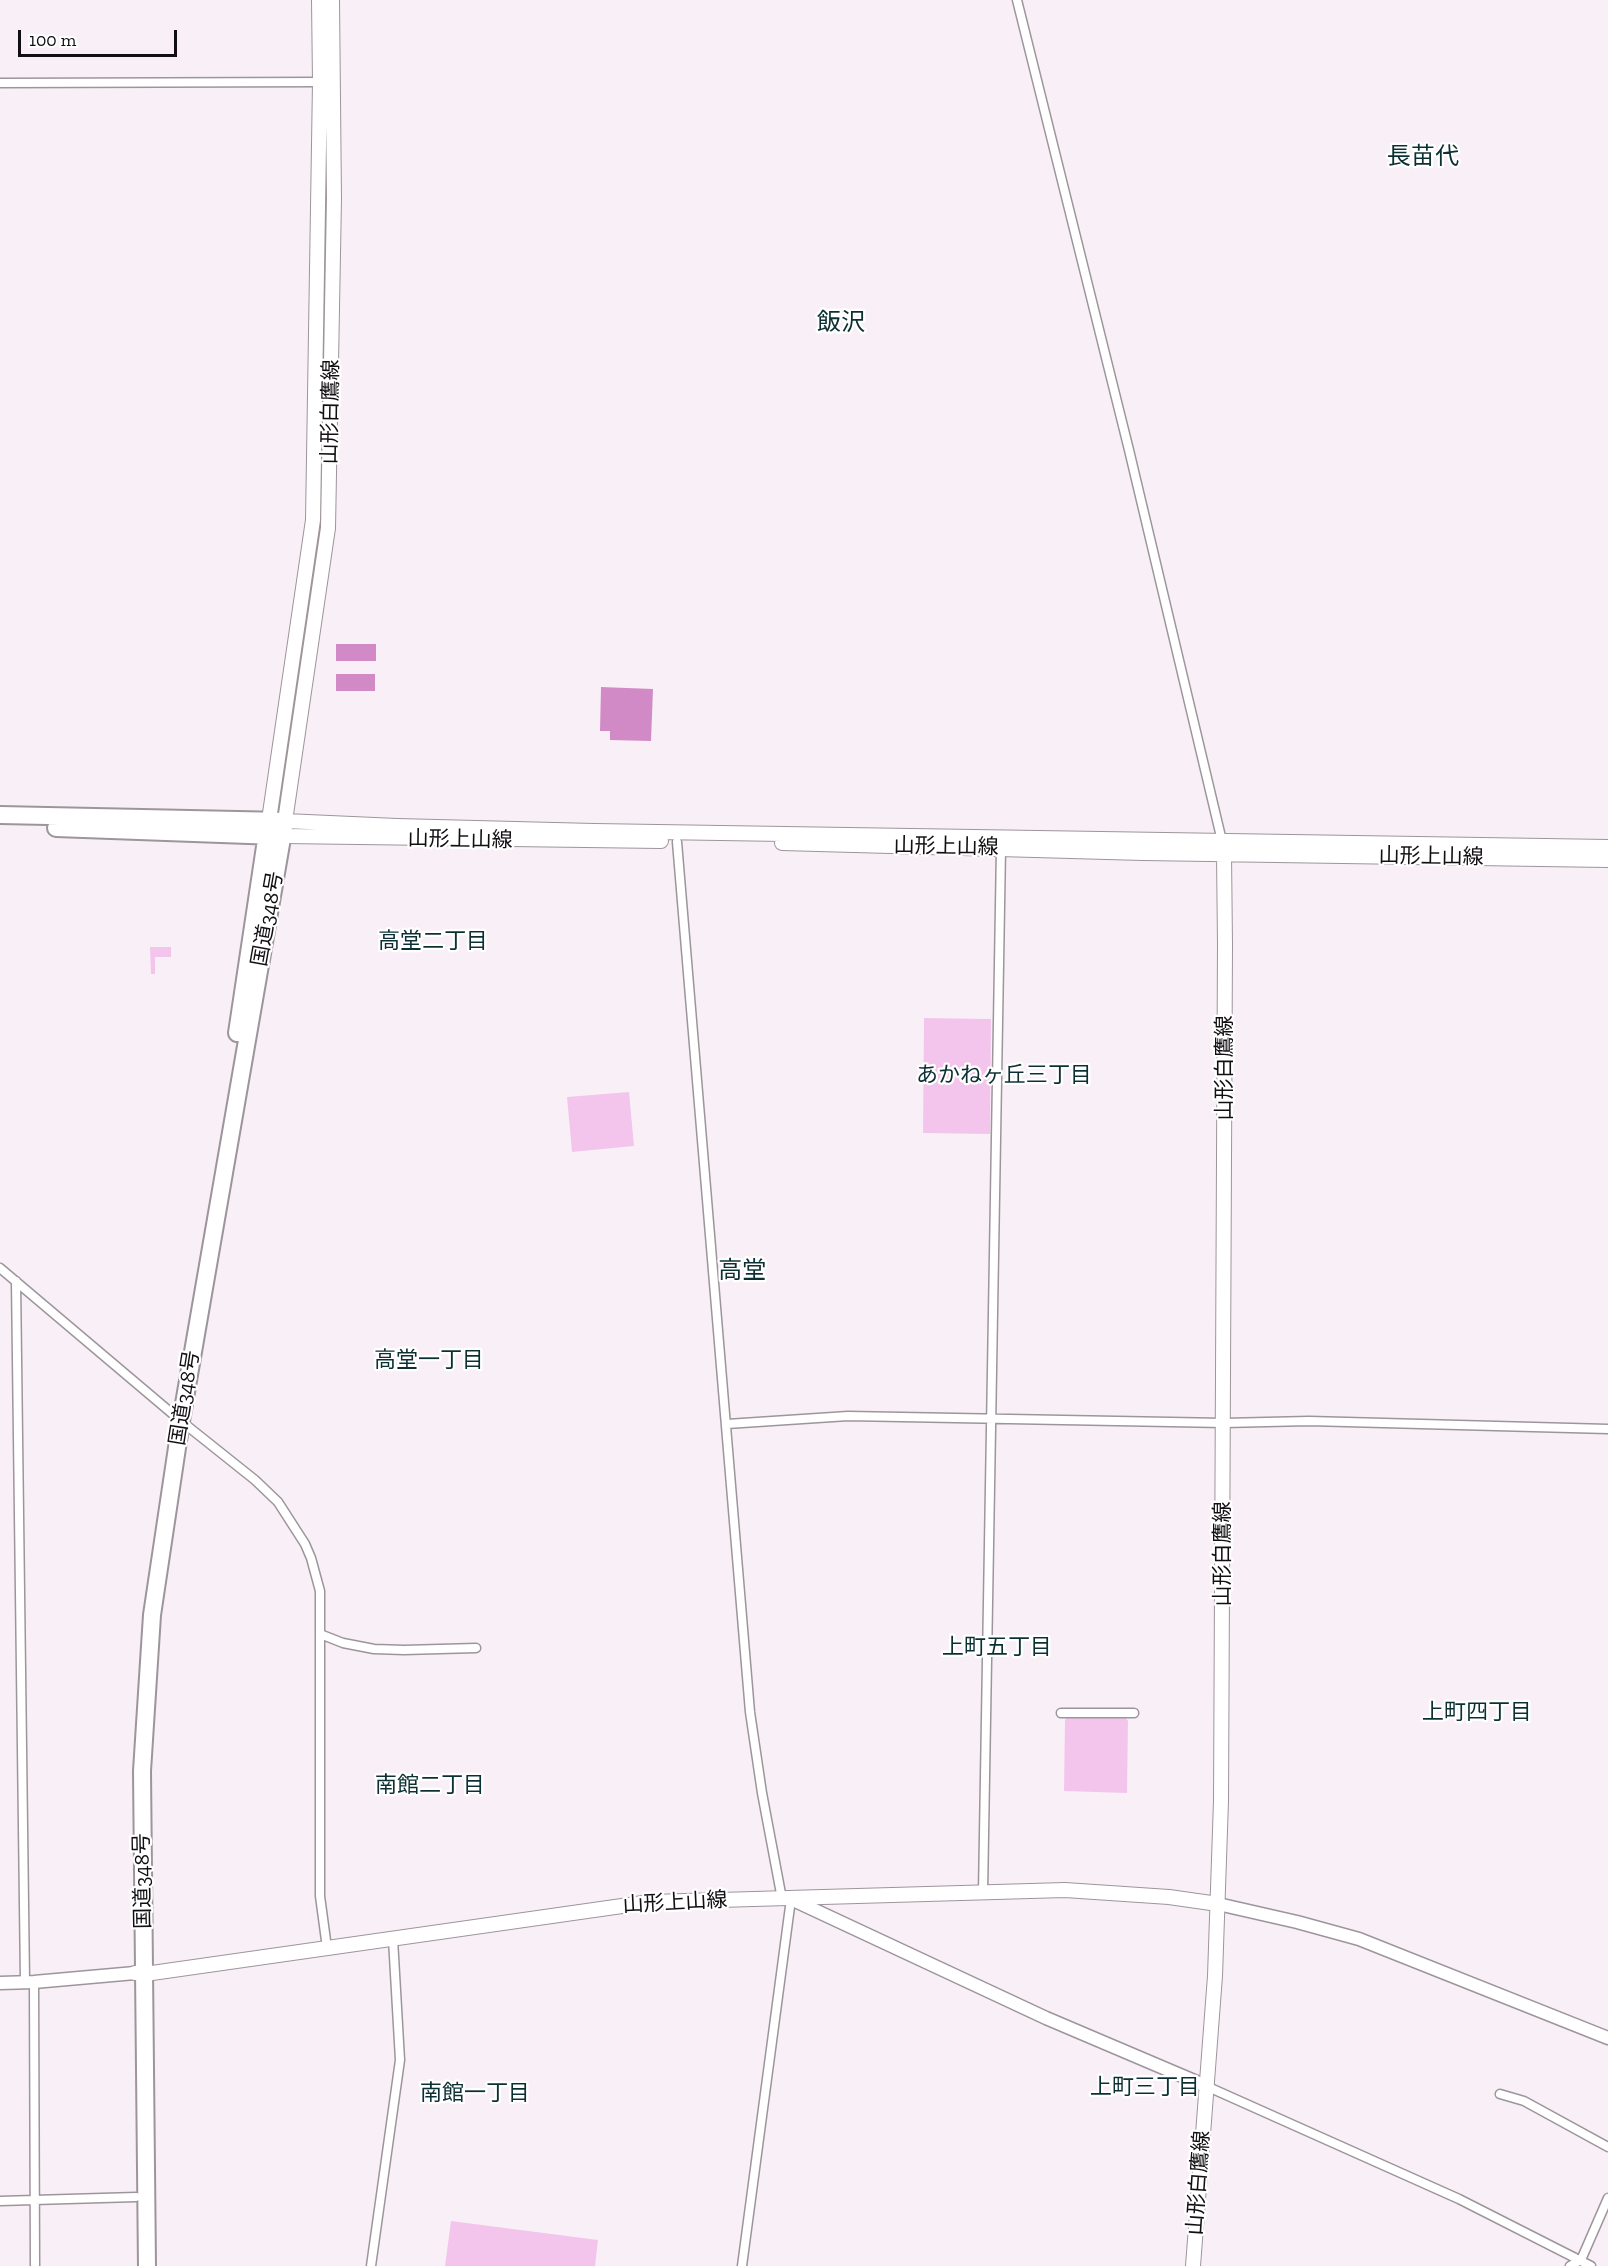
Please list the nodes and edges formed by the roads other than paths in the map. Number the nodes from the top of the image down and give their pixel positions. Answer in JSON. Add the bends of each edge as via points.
{"nodes":[{"id":1,"x":318,"y":0,"type":"edge"},
{"id":2,"x":332,"y":0,"type":"edge"},
{"id":3,"x":1017,"y":0,"type":"edge"},
{"id":4,"x":327,"y":82,"type":"junction"},
{"id":5,"x":0,"y":83,"type":"edge"},
{"id":6,"x":0,"y":816,"type":"edge"},
{"id":7,"x":0,"y":825,"type":"edge"},
{"id":8,"x":276,"y":828,"type":"junction"},
{"id":9,"x":677,"y":842,"type":"junction"},
{"id":10,"x":1608,"y":847,"type":"edge"},
{"id":11,"x":1001,"y":848,"type":"junction"},
{"id":12,"x":1223,"y":848,"type":"junction"},
{"id":13,"x":1608,"y":860,"type":"edge"},
{"id":14,"x":0,"y":1268,"type":"edge"},
{"id":15,"x":16,"y":1281,"type":"junction"},
{"id":16,"x":177,"y":1417,"type":"junction"},
{"id":17,"x":993,"y":1419,"type":"junction"},
{"id":18,"x":1224,"y":1423,"type":"junction"},
{"id":19,"x":727,"y":1424,"type":"junction"},
{"id":20,"x":1608,"y":1429,"type":"edge"},
{"id":21,"x":320,"y":1634,"type":"junction"},
{"id":22,"x":476,"y":1648,"type":"dead end"},
{"id":23,"x":1060,"y":1713,"type":"dead end"},
{"id":24,"x":1134,"y":1713,"type":"dead end"},
{"id":25,"x":983,"y":1892,"type":"junction"},
{"id":26,"x":787,"y":1899,"type":"junction"},
{"id":27,"x":1218,"y":1904,"type":"junction"},
{"id":28,"x":393,"y":1939,"type":"junction"},
{"id":29,"x":327,"y":1948,"type":"junction"},
{"id":30,"x":140,"y":1974,"type":"junction"},
{"id":31,"x":30,"y":1982,"type":"junction"},
{"id":32,"x":0,"y":1983,"type":"edge"},
{"id":33,"x":1608,"y":2038,"type":"edge"},
{"id":34,"x":1206,"y":2086,"type":"junction"},
{"id":35,"x":1500,"y":2094,"type":"dead end"},
{"id":36,"x":1608,"y":2147,"type":"edge"},
{"id":37,"x":136,"y":2198,"type":"junction"},
{"id":38,"x":1608,"y":2198,"type":"edge"},
{"id":39,"x":0,"y":2201,"type":"edge"},
{"id":40,"x":34,"y":2201,"type":"junction"},
{"id":41,"x":1581,"y":2260,"type":"junction"},
{"id":42,"x":35,"y":2266,"type":"edge"},
{"id":43,"x":137,"y":2266,"type":"edge"},
{"id":44,"x":147,"y":2266,"type":"edge"},
{"id":45,"x":371,"y":2266,"type":"edge"},
{"id":46,"x":742,"y":2266,"type":"edge"},
{"id":47,"x":1193,"y":2266,"type":"edge"},
{"id":48,"x":1570,"y":2266,"type":"edge"},
{"id":49,"x":1591,"y":2266,"type":"edge"}],
"edges":[{"from":1,"to":4,"type":"main road","name":"山形白鷹線"},
{"from":2,"to":4,"type":"main road","name":"山形白鷹線"},
{"from":3,"to":12,"type":"street"},
{"from":4,"to":5,"type":"street"},
{"from":4,"to":8,"type":"main road","name":"山形白鷹線","via":[[331,425],[328,528]]},
{"from":6,"to":8,"type":"highway"},
{"from":7,"to":8,"type":"highway"},
{"from":8,"to":9,"type":"main road","name":"山形上山線"},
{"from":8,"to":12,"type":"main road","name":"山形上山線","via":[[372,824]]},
{"from":8,"to":16,"type":"highway","name":"国道348号"},
{"from":9,"to":11,"type":"main road","name":"山形上山線"},
{"from":9,"to":19,"type":"street"},
{"from":10,"to":12,"type":"main road","name":"山形上山線"},
{"from":11,"to":12,"type":"main road","name":"山形上山線"},
{"from":11,"to":17,"type":"street"},
{"from":12,"to":13,"type":"main road","name":"山形上山線"},
{"from":12,"to":18,"type":"main road","name":"山形白鷹線"},
{"from":14,"to":15,"type":"street"},
{"from":15,"to":16,"type":"street"},
{"from":15,"to":31,"type":"street"},
{"from":16,"to":21,"type":"street","via":[[255,1480],[294,1523],[311,1558],[320,1591]]},
{"from":16,"to":30,"type":"highway","name":"国道348号","via":[[149,1660],[142,1772]]},
{"from":17,"to":18,"type":"street"},
{"from":17,"to":19,"type":"street","via":[[848,1416]]},
{"from":17,"to":25,"type":"street"},
{"from":18,"to":20,"type":"street","via":[[1309,1421]]},
{"from":18,"to":27,"type":"main road","name":"山形白鷹線"},
{"from":19,"to":26,"type":"street","via":[[750,1712],[762,1792]]},
{"from":21,"to":22,"type":"street","via":[[374,1649]]},
{"from":21,"to":29,"type":"street","via":[[320,1896]]},
{"from":23,"to":24,"type":"street"},
{"from":25,"to":26,"type":"main road","name":"山形上山線"},
{"from":25,"to":27,"type":"main road","name":"山形上山線","via":[[1065,1890]]},
{"from":26,"to":28,"type":"main road","name":"山形上山線","via":[[650,1902]]},
{"from":26,"to":34,"type":"street","via":[[1046,2018]]},
{"from":26,"to":46,"type":"street"},
{"from":27,"to":33,"type":"street","via":[[1359,1939]]},
{"from":27,"to":34,"type":"main road","name":"山形白鷹線"},
{"from":28,"to":29,"type":"main road","name":"山形上山線"},
{"from":28,"to":45,"type":"street","via":[[400,2060]]},
{"from":29,"to":30,"type":"main road","name":"山形上山線"},
{"from":30,"to":31,"type":"street"},
{"from":30,"to":37,"type":"highway","name":"国道348号"},
{"from":30,"to":44,"type":"highway","name":"国道348号"},
{"from":31,"to":32,"type":"street"},
{"from":31,"to":40,"type":"street"},
{"from":34,"to":41,"type":"street","via":[[1459,2199]]},
{"from":34,"to":47,"type":"main road","name":"山形白鷹線"},
{"from":35,"to":36,"type":"street","via":[[1524,2101]]},
{"from":37,"to":40,"type":"street"},
{"from":37,"to":43,"type":"highway","name":"国道348号"},
{"from":38,"to":41,"type":"street"},
{"from":39,"to":40,"type":"street"},
{"from":40,"to":42,"type":"street"},
{"from":41,"to":48,"type":"street"},
{"from":41,"to":49,"type":"street"}]}
